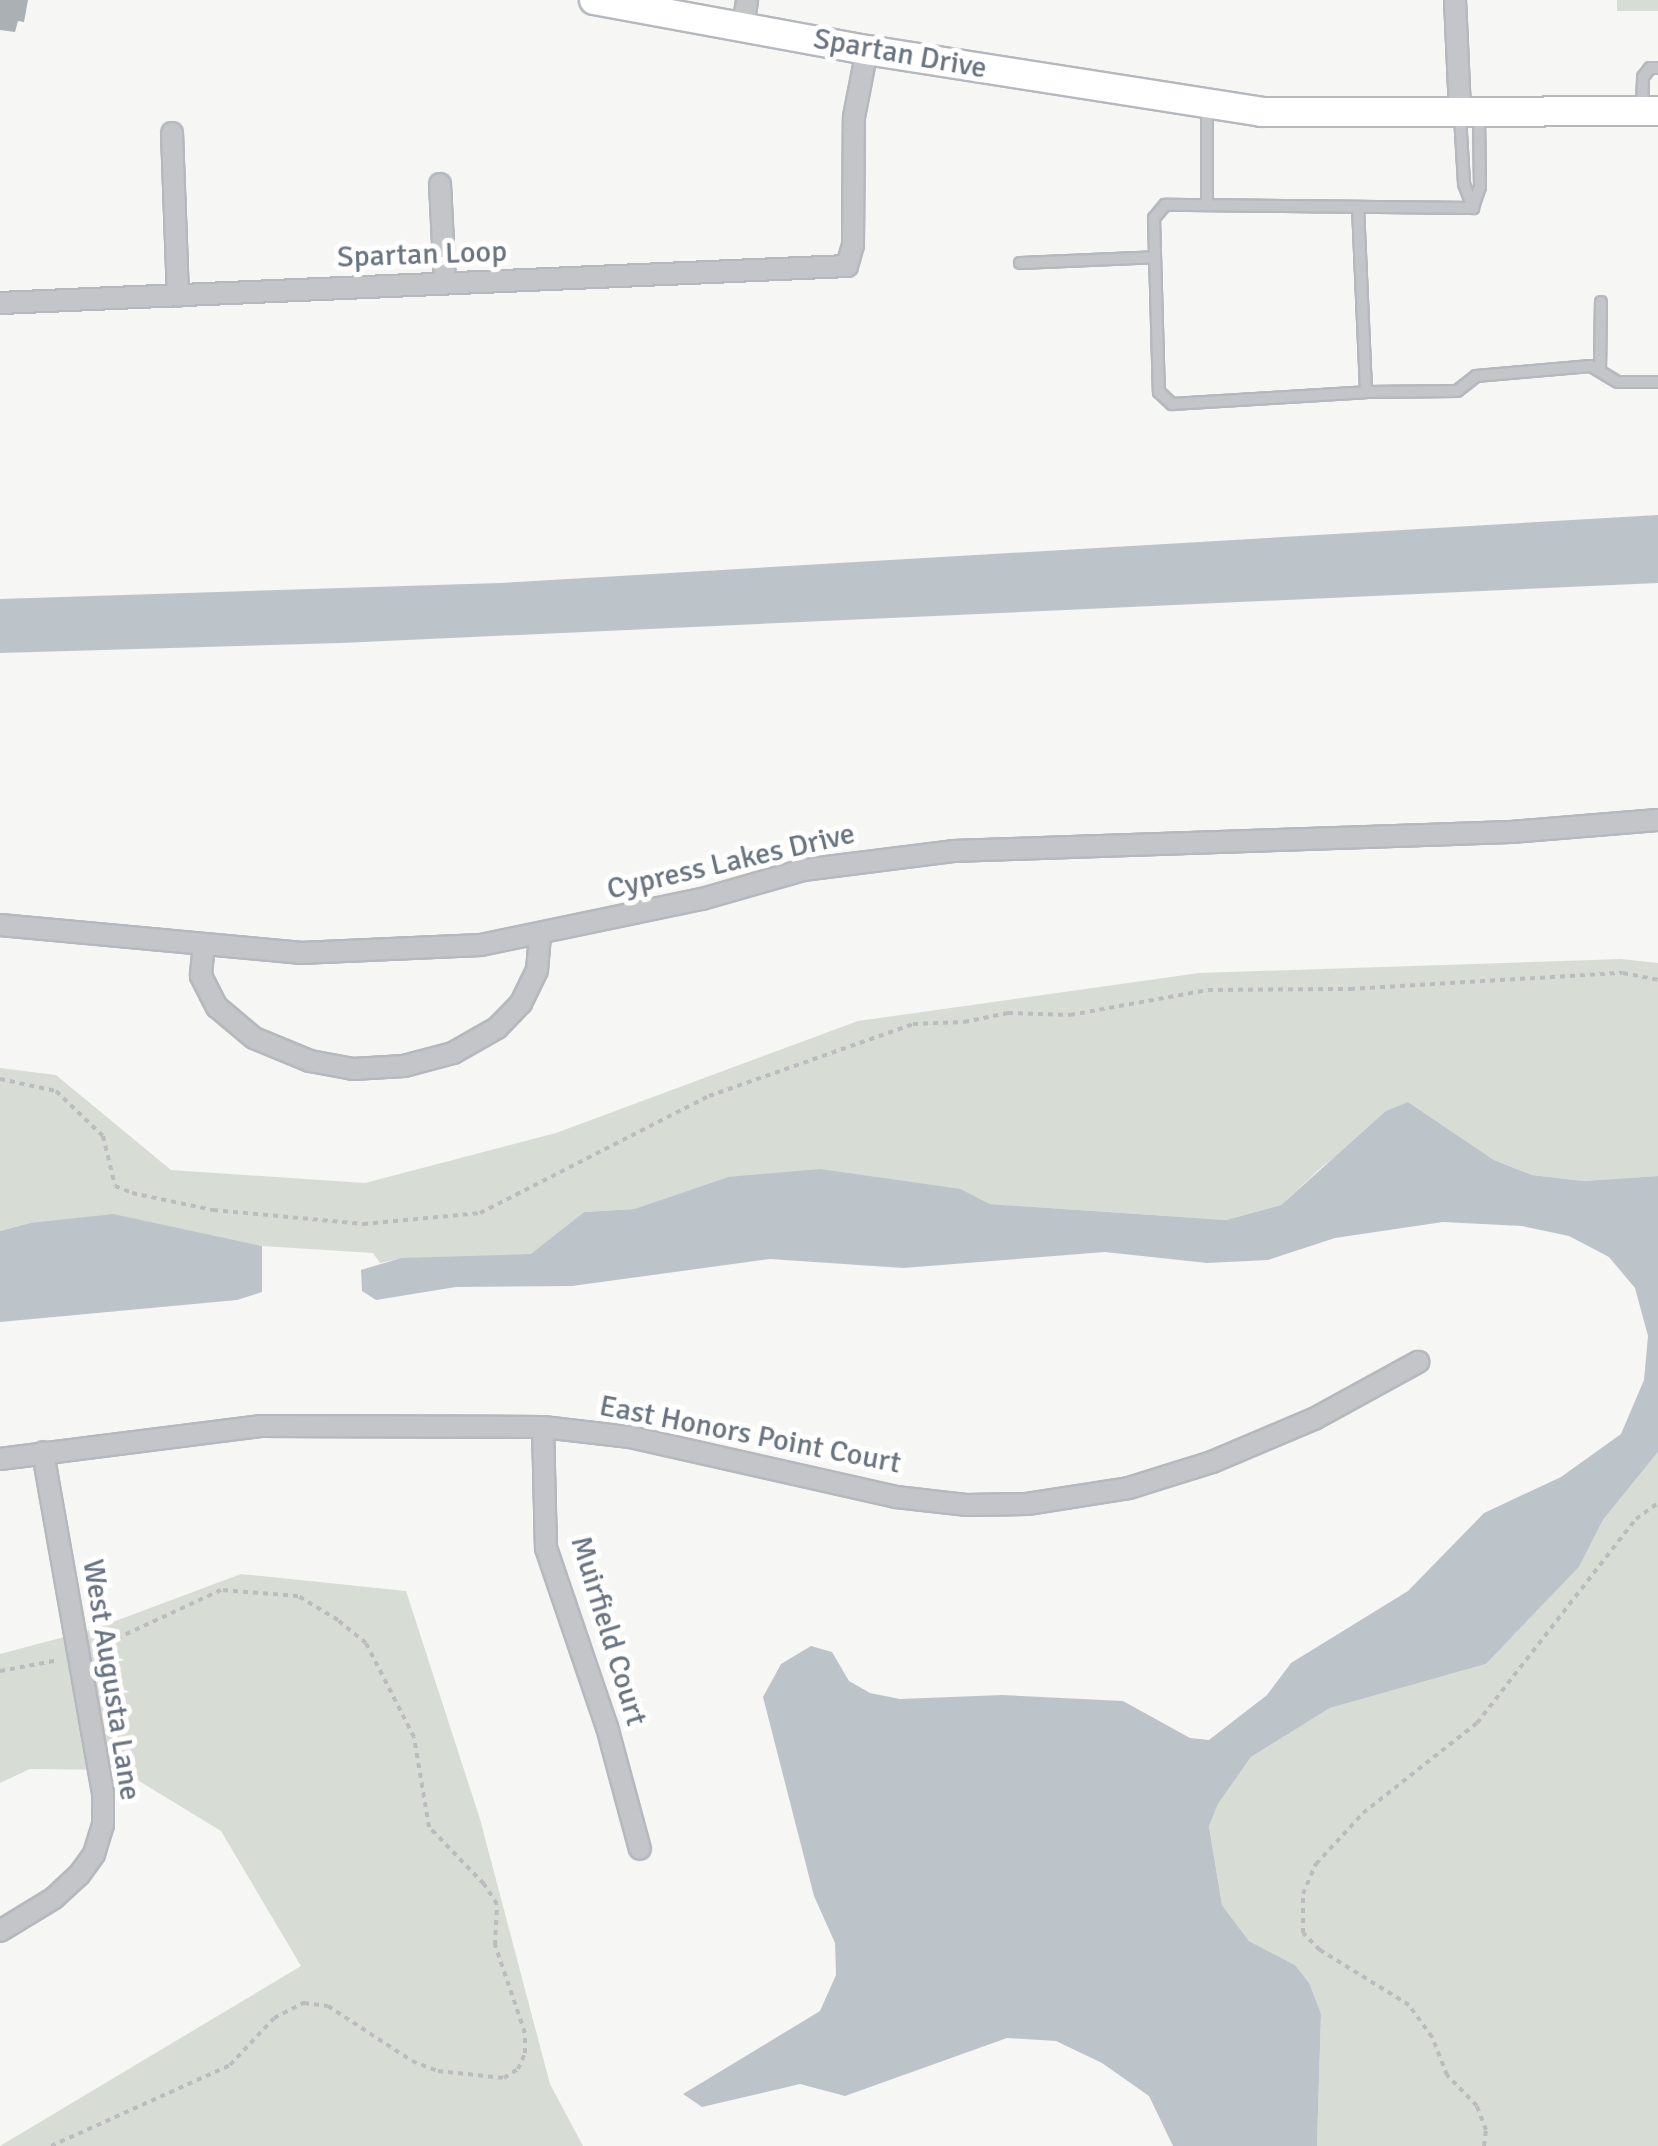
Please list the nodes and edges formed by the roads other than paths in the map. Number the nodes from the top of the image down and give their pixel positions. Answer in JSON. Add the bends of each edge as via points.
{"nodes":[{"id":1,"x":594,"y":0,"type":"edge"},
{"id":2,"x":1454,"y":0,"type":"edge"},
{"id":3,"x":703,"y":9,"type":"edge"},
{"id":4,"x":745,"y":13,"type":"edge"},
{"id":5,"x":868,"y":50,"type":"junction"},
{"id":6,"x":1658,"y":68,"type":"edge"},
{"id":7,"x":1207,"y":106,"type":"junction"},
{"id":8,"x":1469,"y":111,"type":"junction"},
{"id":9,"x":1650,"y":111,"type":"edge"},
{"id":10,"x":172,"y":133,"type":"dead end"},
{"id":11,"x":440,"y":184,"type":"dead end"},
{"id":12,"x":1207,"y":206,"type":"junction"},
{"id":13,"x":1358,"y":207,"type":"junction"},
{"id":14,"x":1473,"y":208,"type":"junction"},
{"id":15,"x":1155,"y":257,"type":"junction"},
{"id":16,"x":1020,"y":264,"type":"dead end"},
{"id":17,"x":445,"y":283,"type":"junction"},
{"id":18,"x":178,"y":296,"type":"junction"},
{"id":19,"x":1600,"y":302,"type":"dead end"},
{"id":20,"x":0,"y":303,"type":"edge"},
{"id":21,"x":1600,"y":371,"type":"junction"},
{"id":22,"x":1658,"y":382,"type":"edge"},
{"id":23,"x":1366,"y":392,"type":"junction"},
{"id":24,"x":1658,"y":820,"type":"edge"},
{"id":25,"x":0,"y":925,"type":"edge"},
{"id":26,"x":540,"y":936,"type":"junction"},
{"id":27,"x":204,"y":945,"type":"junction"},
{"id":28,"x":1418,"y":1362,"type":"dead end"},
{"id":29,"x":543,"y":1428,"type":"junction"},
{"id":30,"x":43,"y":1452,"type":"junction"},
{"id":31,"x":0,"y":1459,"type":"edge"},
{"id":32,"x":640,"y":1849,"type":"dead end"},
{"id":33,"x":0,"y":1931,"type":"edge"}],
"edges":[{"from":1,"to":3,"type":"street","name":"Spartan Drive"},
{"from":2,"to":8,"type":"street"},
{"from":3,"to":4,"type":"street","name":"Spartan Drive"},
{"from":4,"to":5,"type":"street","name":"Spartan Drive"},
{"from":5,"to":7,"type":"street","name":"Spartan Drive"},
{"from":5,"to":17,"type":"street","name":"Spartan Loop","via":[[854,117],[853,245],[847,266]]},
{"from":6,"to":9,"type":"lane","via":[[1642,77]]},
{"from":7,"to":8,"type":"street","name":"Spartan Drive"},
{"from":7,"to":12,"type":"lane"},
{"from":8,"to":9,"type":"street","name":"Spartan Drive"},
{"from":8,"to":14,"type":"lane","via":[[1464,184]]},
{"from":8,"to":14,"type":"lane","via":[[1480,187]]},
{"from":10,"to":18,"type":"street"},
{"from":11,"to":17,"type":"street"},
{"from":12,"to":13,"type":"lane"},
{"from":12,"to":15,"type":"lane","via":[[1166,206],[1154,218]]},
{"from":13,"to":14,"type":"lane"},
{"from":13,"to":23,"type":"lane"},
{"from":15,"to":16,"type":"lane"},
{"from":15,"to":23,"type":"lane","via":[[1159,392],[1172,404]]},
{"from":17,"to":18,"type":"street","name":"Spartan Loop"},
{"from":18,"to":20,"type":"street","name":"Spartan Loop"},
{"from":19,"to":21,"type":"lane"},
{"from":21,"to":22,"type":"lane","via":[[1618,382]]},
{"from":21,"to":23,"type":"lane","via":[[1591,366],[1476,376],[1457,391]]},
{"from":24,"to":26,"type":"street","name":"Cypress Lakes Drive","via":[[1492,833],[952,851],[804,870]]},
{"from":25,"to":27,"type":"street","name":"Cypress Lakes Drive"},
{"from":26,"to":27,"type":"street","name":"Cypress Lakes Drive","via":[[300,953]]},
{"from":26,"to":27,"type":"street","via":[[538,970],[521,1004],[496,1028],[454,1053],[404,1066],[353,1069],[310,1062],[254,1038],[218,1007],[201,976]]},
{"from":28,"to":29,"type":"street","name":"East Honors Point Court","via":[[1314,1419],[1212,1462],[1129,1488],[1027,1504],[896,1497],[630,1437]]},
{"from":29,"to":30,"type":"street","name":"East Honors Point Court","via":[[260,1426]]},
{"from":29,"to":32,"type":"street","name":"Muirfield Court","via":[[546,1548]]},
{"from":30,"to":31,"type":"street","name":"East Honors Point Court"},
{"from":30,"to":33,"type":"street","name":"West Augusta Lane","via":[[102,1793],[102,1826],[79,1876]]}]}
